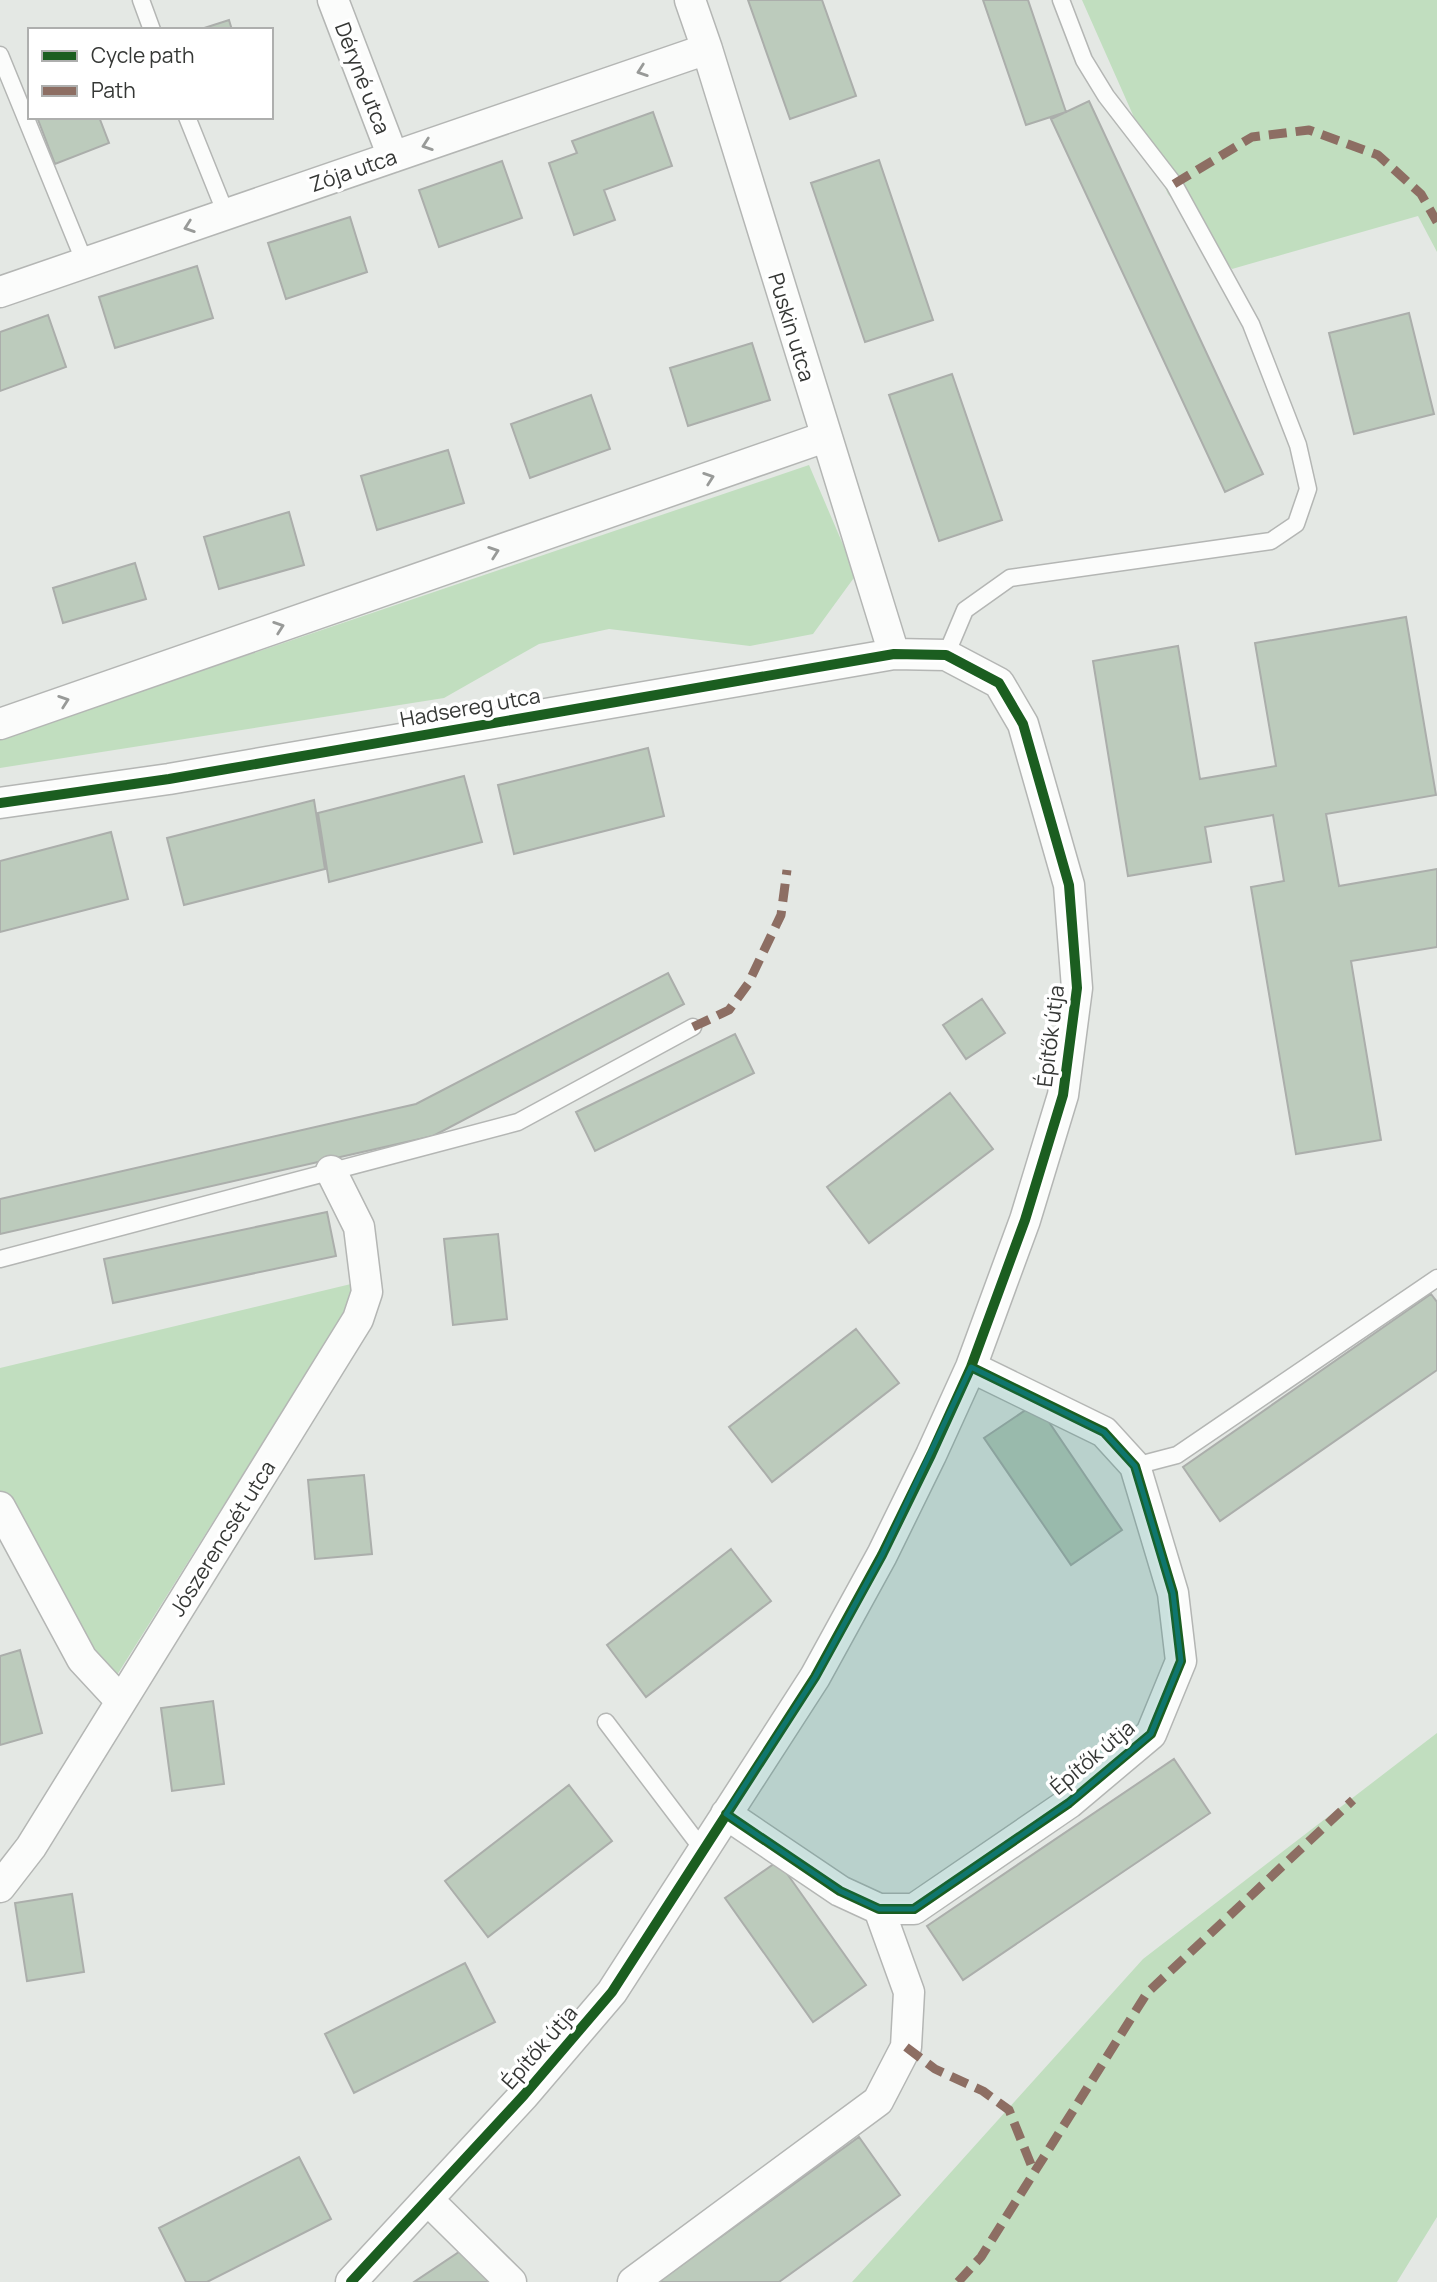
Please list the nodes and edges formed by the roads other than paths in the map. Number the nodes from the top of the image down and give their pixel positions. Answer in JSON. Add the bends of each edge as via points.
{"nodes":[{"id":1,"x":141,"y":0,"type":"edge"},
{"id":2,"x":333,"y":0,"type":"edge"},
{"id":3,"x":690,"y":0,"type":"edge"},
{"id":4,"x":1061,"y":0,"type":"edge"},
{"id":5,"x":151,"y":28,"type":"edge"},
{"id":6,"x":707,"y":49,"type":"junction"},
{"id":7,"x":0,"y":55,"type":"edge"},
{"id":8,"x":188,"y":119,"type":"edge"},
{"id":9,"x":393,"y":157,"type":"junction"},
{"id":10,"x":226,"y":214,"type":"junction"},
{"id":11,"x":85,"y":263,"type":"junction"},
{"id":12,"x":0,"y":292,"type":"edge"},
{"id":13,"x":825,"y":437,"type":"junction"},
{"id":14,"x":894,"y":654,"type":"junction"},
{"id":15,"x":946,"y":655,"type":"junction"},
{"id":16,"x":0,"y":724,"type":"edge"},
{"id":17,"x":0,"y":803,"type":"edge"},
{"id":18,"x":693,"y":1027,"type":"dead end"},
{"id":19,"x":331,"y":1171,"type":"junction"},
{"id":20,"x":0,"y":1259,"type":"edge"},
{"id":21,"x":1437,"y":1278,"type":"edge"},
{"id":22,"x":971,"y":1367,"type":"junction"},
{"id":23,"x":1135,"y":1466,"type":"junction"},
{"id":24,"x":0,"y":1507,"type":"edge"},
{"id":25,"x":120,"y":1700,"type":"junction"},
{"id":26,"x":606,"y":1722,"type":"dead end"},
{"id":27,"x":726,"y":1814,"type":"junction"},
{"id":28,"x":703,"y":1850,"type":"junction"},
{"id":29,"x":0,"y":1888,"type":"edge"},
{"id":30,"x":879,"y":1909,"type":"junction"},
{"id":31,"x":428,"y":2200,"type":"junction"},
{"id":32,"x":351,"y":2282,"type":"edge"},
{"id":33,"x":512,"y":2282,"type":"edge"},
{"id":34,"x":633,"y":2282,"type":"edge"}],
"edges":[{"from":1,"to":5,"type":"lane"},
{"from":2,"to":9,"type":"street","name":"Déryné utca"},
{"from":3,"to":6,"type":"street","name":"Puskin utca"},
{"from":4,"to":15,"type":"lane","via":[[1084,60],[1105,96],[1174,184],[1251,324],[1298,445],[1308,489],[1296,524],[1271,541],[1010,578],[965,610]]},
{"from":6,"to":9,"type":"street","name":"Zója utca","one_way":true},
{"from":6,"to":13,"type":"street","name":"Puskin utca"},
{"from":7,"to":11,"type":"lane"},
{"from":8,"to":10,"type":"lane"},
{"from":9,"to":10,"type":"street","name":"Zója utca"},
{"from":10,"to":11,"type":"street","name":"Zója utca","one_way":true},
{"from":11,"to":12,"type":"street","name":"Zója utca"},
{"from":13,"to":14,"type":"street","name":"Puskin utca"},
{"from":16,"to":13,"type":"street","one_way":true},
{"from":14,"to":15,"type":"street","name":"Hadsereg utca"},
{"from":14,"to":17,"type":"street","name":"Hadsereg utca","via":[[169,779]]},
{"from":15,"to":22,"type":"street","name":"Építők útja","via":[[999,683],[1023,723],[1069,885],[1077,988],[1063,1095],[1025,1220]]},
{"from":18,"to":19,"type":"lane","via":[[518,1122]]},
{"from":19,"to":20,"type":"lane"},
{"from":19,"to":25,"type":"street","name":"Jószerencsét utca","via":[[359,1227],[367,1292],[358,1319]]},
{"from":21,"to":23,"type":"lane","via":[[1177,1455]]},
{"from":22,"to":23,"type":"street","name":"Építők útja","via":[[1104,1432]]},
{"from":22,"to":27,"type":"street","name":"Építők útja","via":[[882,1555],[815,1677]]},
{"from":23,"to":30,"type":"street","name":"Építők útja","via":[[1173,1593],[1181,1661],[1151,1734],[1069,1803],[914,1909]]},
{"from":24,"to":25,"type":"street","via":[[82,1659]]},
{"from":25,"to":29,"type":"street","name":"Jószerencsét utca","via":[[31,1847]]},
{"from":26,"to":28,"type":"lane"},
{"from":27,"to":28,"type":"street","name":"Építők útja"},
{"from":27,"to":30,"type":"street","name":"Építők útja","via":[[840,1891]]},
{"from":28,"to":31,"type":"street","name":"Építők útja","via":[[612,1992]]},
{"from":30,"to":34,"type":"street","via":[[909,1992],[906,2047],[878,2101]]},
{"from":31,"to":32,"type":"street","name":"Építők útja"},
{"from":31,"to":33,"type":"street"}]}
